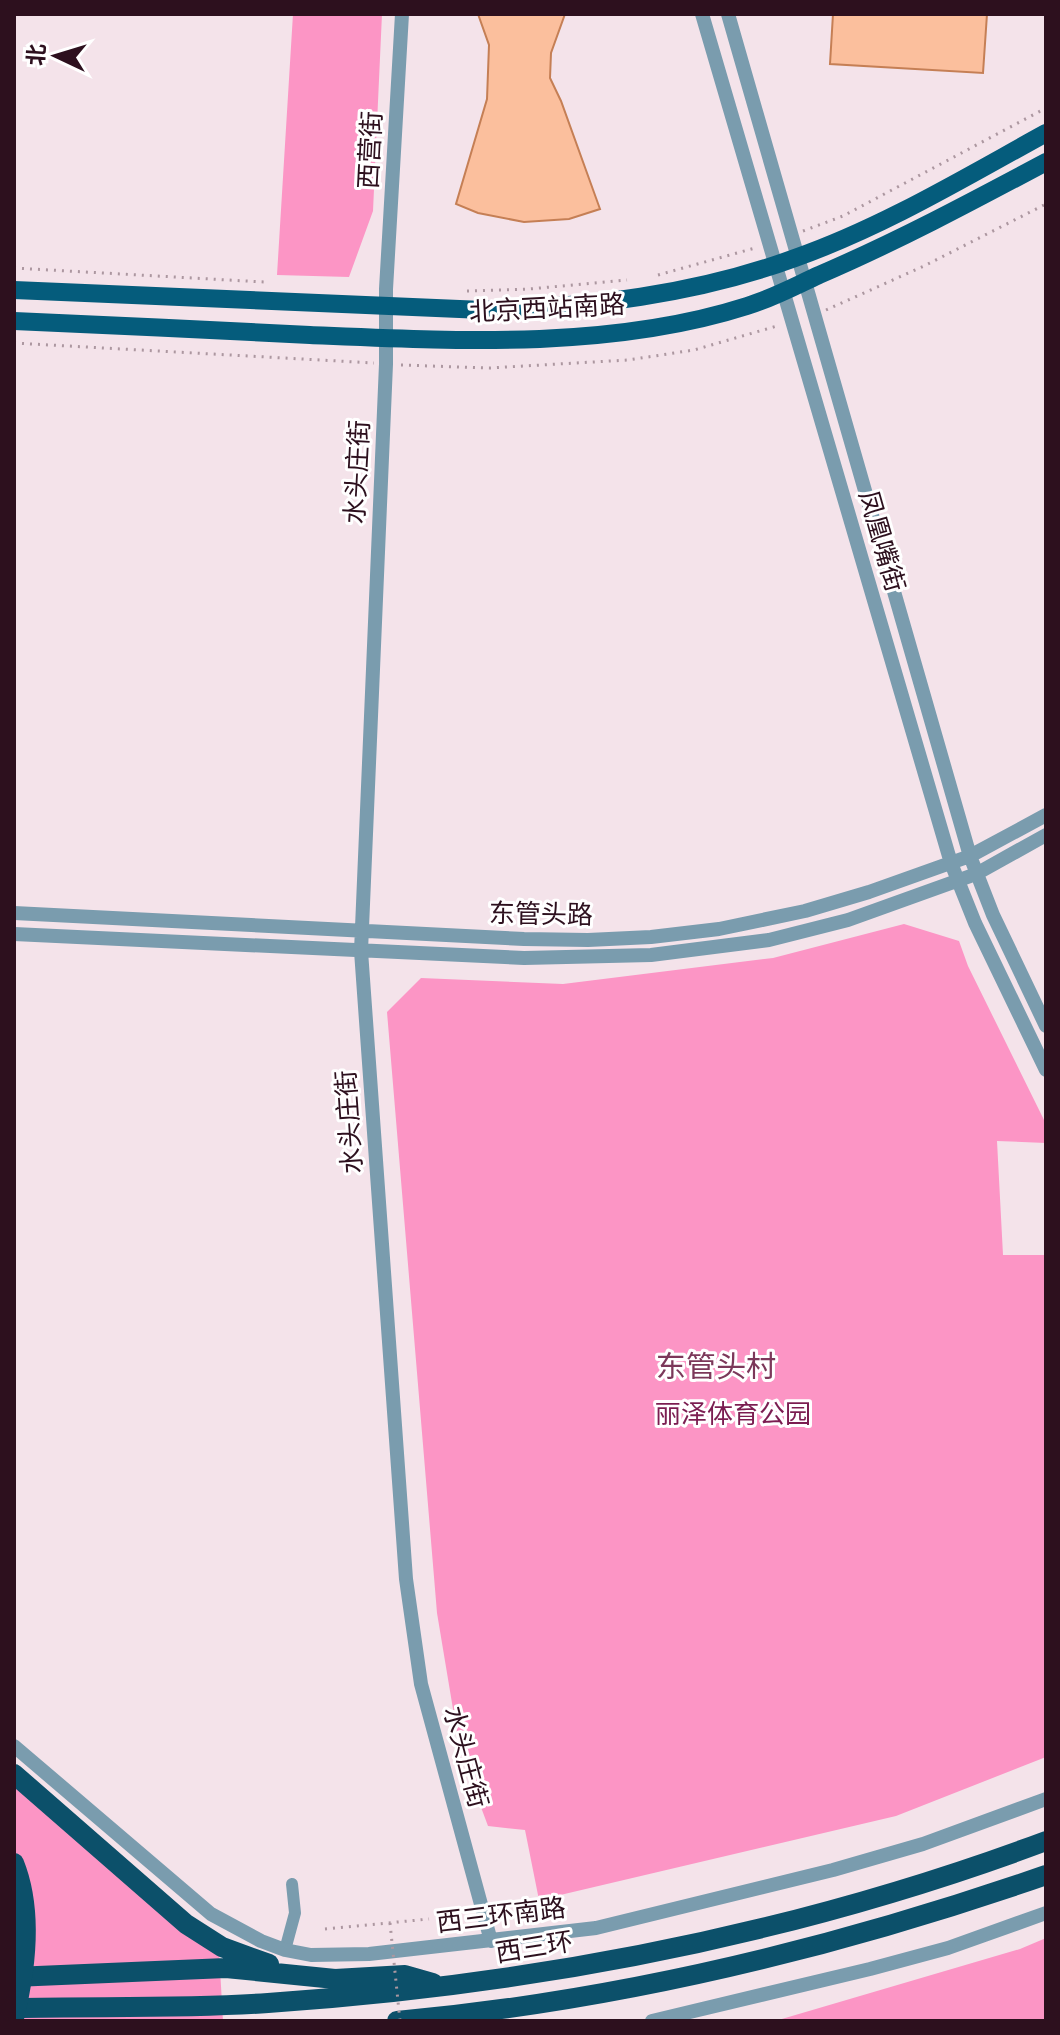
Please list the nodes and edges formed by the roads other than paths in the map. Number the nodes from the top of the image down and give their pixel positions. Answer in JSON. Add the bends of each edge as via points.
{"nodes":[{"id":1,"x":402,"y":14,"type":"edge"},
{"id":2,"x":702,"y":14,"type":"edge"},
{"id":3,"x":728,"y":14,"type":"edge"},
{"id":4,"x":1046,"y":133,"type":"edge"},
{"id":5,"x":1046,"y":162,"type":"edge"},
{"id":6,"x":797,"y":258,"type":"junction"},
{"id":7,"x":775,"y":265,"type":"junction"},
{"id":8,"x":805,"y":281,"type":"junction"},
{"id":9,"x":14,"y":290,"type":"edge"},
{"id":10,"x":783,"y":294,"type":"junction"},
{"id":11,"x":386,"y":298,"type":"junction"},
{"id":12,"x":14,"y":321,"type":"edge"},
{"id":13,"x":386,"y":338,"type":"junction"},
{"id":14,"x":1046,"y":815,"type":"edge"},
{"id":15,"x":1046,"y":835,"type":"edge"},
{"id":16,"x":970,"y":856,"type":"junction"},
{"id":17,"x":951,"y":863,"type":"junction"},
{"id":18,"x":976,"y":874,"type":"junction"},
{"id":19,"x":958,"y":882,"type":"junction"},
{"id":20,"x":14,"y":913,"type":"edge"},
{"id":21,"x":361,"y":930,"type":"junction"},
{"id":22,"x":14,"y":934,"type":"edge"},
{"id":23,"x":361,"y":951,"type":"junction"},
{"id":24,"x":1046,"y":1026,"type":"edge"},
{"id":25,"x":1046,"y":1070,"type":"edge"},
{"id":26,"x":14,"y":1746,"type":"edge"},
{"id":27,"x":14,"y":1774,"type":"edge"},
{"id":28,"x":1046,"y":1799,"type":"edge"},
{"id":29,"x":1046,"y":1841,"type":"edge"},
{"id":30,"x":14,"y":1863,"type":"edge"},
{"id":31,"x":1046,"y":1875,"type":"edge"},
{"id":32,"x":292,"y":1884,"type":"dead end"},
{"id":33,"x":1046,"y":1913,"type":"edge"},
{"id":34,"x":491,"y":1941,"type":"junction"},
{"id":35,"x":285,"y":1950,"type":"junction"},
{"id":36,"x":304,"y":1976,"type":"junction"},
{"id":37,"x":14,"y":1977,"type":"edge"},
{"id":38,"x":445,"y":1986,"type":"junction"},
{"id":39,"x":14,"y":2008,"type":"edge"},
{"id":40,"x":14,"y":2018,"type":"edge"},
{"id":41,"x":457,"y":2018,"type":"edge"},
{"id":42,"x":399,"y":2021,"type":"edge"},
{"id":43,"x":652,"y":2021,"type":"edge"}],
"edges":[{"from":1,"to":11,"type":"street","name":"西营街"},
{"from":2,"to":7,"type":"street","name":"凤凰嘴街"},
{"from":3,"to":6,"type":"street","name":"凤凰嘴街"},
{"from":4,"to":6,"type":"main road","name":"北京西站南路","via":[[898,213]]},
{"from":5,"to":8,"type":"main road","name":"北京西站南路","via":[[939,221]]},
{"from":6,"to":7,"type":"main road","name":"北京西站南路"},
{"from":6,"to":8,"type":"street","name":"凤凰嘴街"},
{"from":7,"to":10,"type":"street","name":"凤凰嘴街"},
{"from":7,"to":11,"type":"main road","name":"北京西站南路","via":[[601,303],[483,310]]},
{"from":8,"to":10,"type":"main road","name":"北京西站南路"},
{"from":8,"to":16,"type":"street","name":"凤凰嘴街"},
{"from":9,"to":11,"type":"main road","name":"北京西站南路"},
{"from":10,"to":13,"type":"main road","name":"北京西站南路","via":[[704,318],[602,335]]},
{"from":10,"to":17,"type":"street","name":"凤凰嘴街"},
{"from":11,"to":13,"type":"street","name":"水头庄街"},
{"from":12,"to":13,"type":"main road","name":"北京西站南路"},
{"from":13,"to":21,"type":"street","name":"水头庄街"},
{"from":14,"to":16,"type":"street","name":"东管头路"},
{"from":15,"to":18,"type":"street","name":"东管头路"},
{"from":16,"to":17,"type":"street","name":"东管头路"},
{"from":16,"to":18,"type":"street","name":"凤凰嘴街"},
{"from":17,"to":19,"type":"street","name":"凤凰嘴街"},
{"from":17,"to":21,"type":"street","name":"东管头路","via":[[805,911],[706,931],[588,940]]},
{"from":18,"to":19,"type":"street","name":"东管头路"},
{"from":18,"to":24,"type":"street","name":"凤凰嘴街"},
{"from":19,"to":23,"type":"street","name":"东管头路","via":[[811,931],[723,948],[590,958]]},
{"from":19,"to":25,"type":"street","name":"凤凰嘴街"},
{"from":20,"to":21,"type":"street","name":"东管头路"},
{"from":21,"to":23,"type":"street","name":"水头庄街"},
{"from":22,"to":23,"type":"street","name":"东管头路"},
{"from":23,"to":34,"type":"street","name":"水头庄街","via":[[406,1579],[433,1730]]},
{"from":26,"to":35,"type":"street","name":"西三环南路","via":[[211,1914]]},
{"from":27,"to":36,"type":"highway","via":[[186,1924],[222,1947]]},
{"from":28,"to":34,"type":"street","name":"西三环南路","via":[[833,1870],[596,1928]]},
{"from":29,"to":38,"type":"highway","name":"西三环","via":[[798,1919],[598,1963]]},
{"from":30,"to":40,"type":"highway","bridge":true,"via":[[27,1911]]},
{"from":31,"to":41,"type":"highway","via":[[819,1946]]},
{"from":32,"to":35,"type":"street","via":[[295,1913]]},
{"from":33,"to":43,"type":"street","via":[[883,1966]]},
{"from":34,"to":35,"type":"street","name":"西三环南路","via":[[369,1954]]},
{"from":36,"to":37,"type":"highway","via":[[226,1968]]},
{"from":36,"to":38,"type":"highway","via":[[405,1975]]},
{"from":38,"to":39,"type":"highway","name":"西三环","via":[[263,2003]]},
{"from":41,"to":42,"type":"highway"}]}
